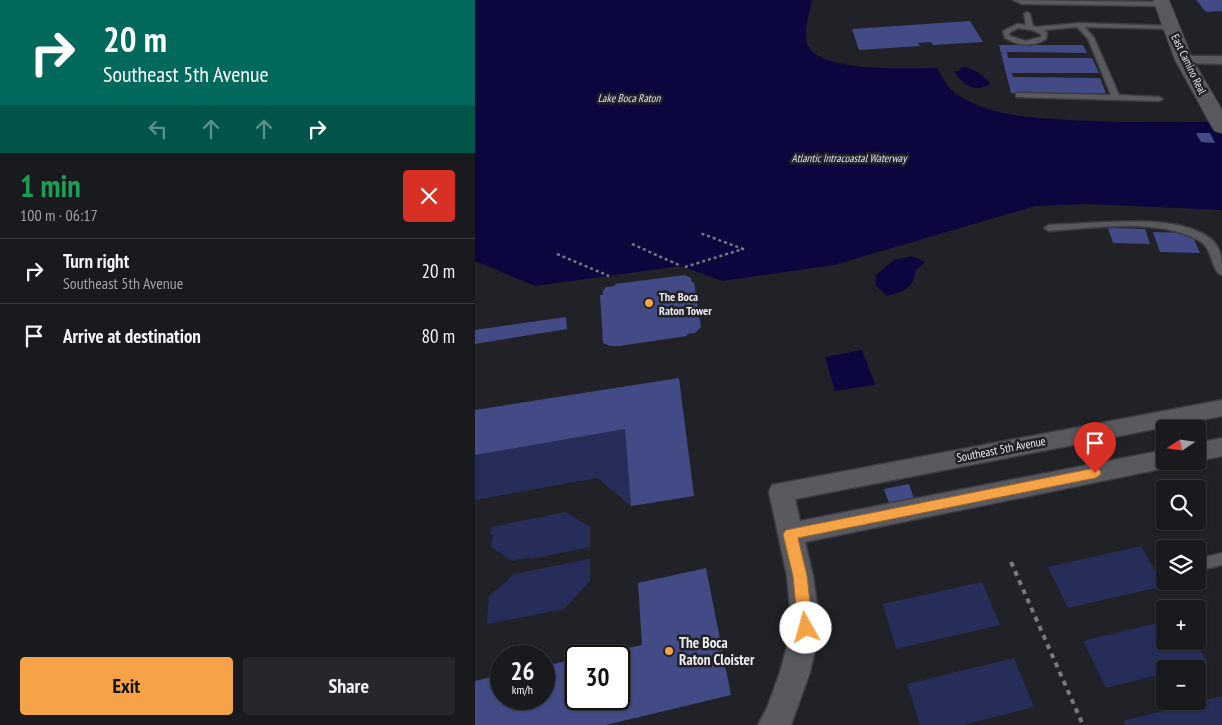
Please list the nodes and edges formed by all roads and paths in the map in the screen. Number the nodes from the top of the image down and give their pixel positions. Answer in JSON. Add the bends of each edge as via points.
{"nodes":[{"id":1,"x":1016,"y":0,"type":"edge"},
{"id":2,"x":1113,"y":2,"type":"edge"},
{"id":3,"x":1162,"y":2,"type":"edge"},
{"id":4,"x":1027,"y":14,"type":"dead end"},
{"id":5,"x":1030,"y":27,"type":"junction"},
{"id":6,"x":1082,"y":27,"type":"junction"},
{"id":7,"x":1173,"y":30,"type":"junction"},
{"id":8,"x":1041,"y":31,"type":"junction"},
{"id":9,"x":1185,"y":60,"type":"junction"},
{"id":10,"x":1222,"y":60,"type":"edge"},
{"id":11,"x":1019,"y":95,"type":"dead end"},
{"id":12,"x":1116,"y":97,"type":"junction"},
{"id":13,"x":1159,"y":99,"type":"dead end"},
{"id":14,"x":1217,"y":118,"type":"edge"},
{"id":15,"x":1049,"y":228,"type":"dead end"},
{"id":16,"x":700,"y":234,"type":"dead end"},
{"id":17,"x":631,"y":244,"type":"dead end"},
{"id":18,"x":557,"y":254,"type":"dead end"},
{"id":19,"x":1222,"y":272,"type":"edge"},
{"id":20,"x":609,"y":276,"type":"dead end"},
{"id":21,"x":1222,"y":408,"type":"edge"},
{"id":22,"x":1222,"y":447,"type":"edge"},
{"id":23,"x":1206,"y":450,"type":"edge"},
{"id":24,"x":1156,"y":461,"type":"edge"},
{"id":25,"x":790,"y":534,"type":"junction"},
{"id":26,"x":1222,"y":559,"type":"edge"},
{"id":27,"x":1011,"y":562,"type":"dead end"},
{"id":28,"x":1206,"y":563,"type":"edge"},
{"id":29,"x":773,"y":725,"type":"edge"},
{"id":30,"x":1083,"y":725,"type":"edge"}],
"edges":[{"from":1,"to":2,"type":"lane"},
{"from":2,"to":3,"type":"lane"},
{"from":3,"to":7,"type":"street","name":"East Camino Real"},
{"from":4,"to":5,"type":"lane"},
{"from":5,"to":8,"type":"lane"},
{"from":5,"to":8,"type":"lane","via":[[1011,27],[1005,34],[1011,40],[1030,43],[1045,38]]},
{"from":6,"to":7,"type":"lane"},
{"from":6,"to":8,"type":"lane"},
{"from":6,"to":12,"type":"lane","via":[[1091,38]]},
{"from":7,"to":9,"type":"street","name":"East Camino Real"},
{"from":9,"to":10,"type":"street"},
{"from":9,"to":14,"type":"street","name":"East Camino Real"},
{"from":11,"to":12,"type":"lane"},
{"from":12,"to":13,"type":"lane"},
{"from":15,"to":19,"type":"lane","via":[[1169,226],[1191,232],[1208,242]]},
{"from":16,"to":17,"type":"path","via":[[743,249],[683,266]]},
{"from":18,"to":20,"type":"path"},
{"from":21,"to":25,"type":"street","name":"Southeast 5th Avenue","via":[[781,492]]},
{"from":22,"to":23,"type":"street"},
{"from":24,"to":25,"type":"street"},
{"from":25,"to":29,"type":"street","via":[[800,576],[806,628],[795,672]]},
{"from":26,"to":28,"type":"lane"},
{"from":27,"to":30,"type":"path"}]}
